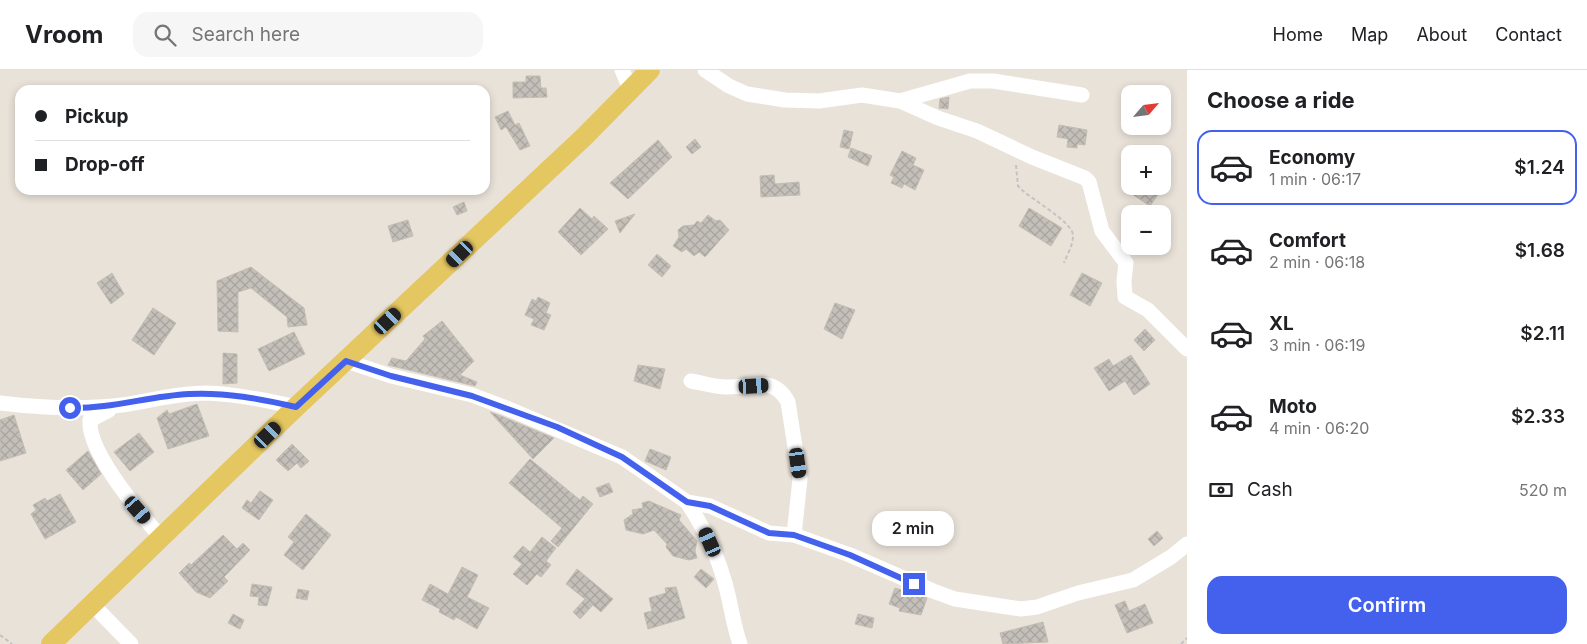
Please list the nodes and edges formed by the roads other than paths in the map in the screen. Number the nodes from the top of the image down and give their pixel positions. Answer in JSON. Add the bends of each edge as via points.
{"nodes":[{"id":1,"x":622,"y":70,"type":"edge"},
{"id":2,"x":650,"y":70,"type":"edge"},
{"id":3,"x":706,"y":70,"type":"edge"},
{"id":4,"x":631,"y":91,"type":"junction"},
{"id":5,"x":1082,"y":96,"type":"dead end"},
{"id":6,"x":900,"y":101,"type":"junction"},
{"id":7,"x":1187,"y":349,"type":"edge"},
{"id":8,"x":346,"y":361,"type":"junction"},
{"id":9,"x":691,"y":381,"type":"dead end"},
{"id":10,"x":0,"y":403,"type":"edge"},
{"id":11,"x":125,"y":404,"type":"junction"},
{"id":12,"x":296,"y":407,"type":"junction"},
{"id":13,"x":687,"y":502,"type":"junction"},
{"id":14,"x":794,"y":535,"type":"junction"},
{"id":15,"x":162,"y":539,"type":"junction"},
{"id":16,"x":1187,"y":544,"type":"edge"},
{"id":17,"x":92,"y":604,"type":"junction"},
{"id":18,"x":51,"y":644,"type":"edge"},
{"id":19,"x":132,"y":644,"type":"edge"},
{"id":20,"x":740,"y":644,"type":"edge"}],
"edges":[{"from":1,"to":4,"type":"street"},
{"from":2,"to":4,"type":"main road"},
{"from":3,"to":6,"type":"street","via":[[747,94],[785,100],[862,95]]},
{"from":4,"to":8,"type":"main road"},
{"from":5,"to":6,"type":"street","via":[[993,81],[970,81]]},
{"from":6,"to":7,"type":"street","via":[[1087,180],[1102,231],[1126,263],[1125,297],[1148,310]]},
{"from":8,"to":12,"type":"main road"},
{"from":8,"to":13,"type":"street","via":[[472,396],[557,427],[622,457]]},
{"from":9,"to":14,"type":"street","via":[[728,388],[768,385],[783,393],[788,402],[800,479]]},
{"from":10,"to":11,"type":"street","via":[[79,408]]},
{"from":11,"to":12,"type":"street","via":[[206,393],[258,398]]},
{"from":11,"to":15,"type":"street","via":[[97,415],[90,420],[90,428],[105,463]]},
{"from":12,"to":15,"type":"main road"},
{"from":13,"to":14,"type":"street","via":[[710,506],[769,533]]},
{"from":13,"to":20,"type":"street","via":[[716,556]]},
{"from":14,"to":16,"type":"street","via":[[850,555],[932,592],[955,599],[1021,609],[1133,580]]},
{"from":15,"to":17,"type":"main road"},
{"from":17,"to":18,"type":"main road"},
{"from":17,"to":19,"type":"street"}]}
